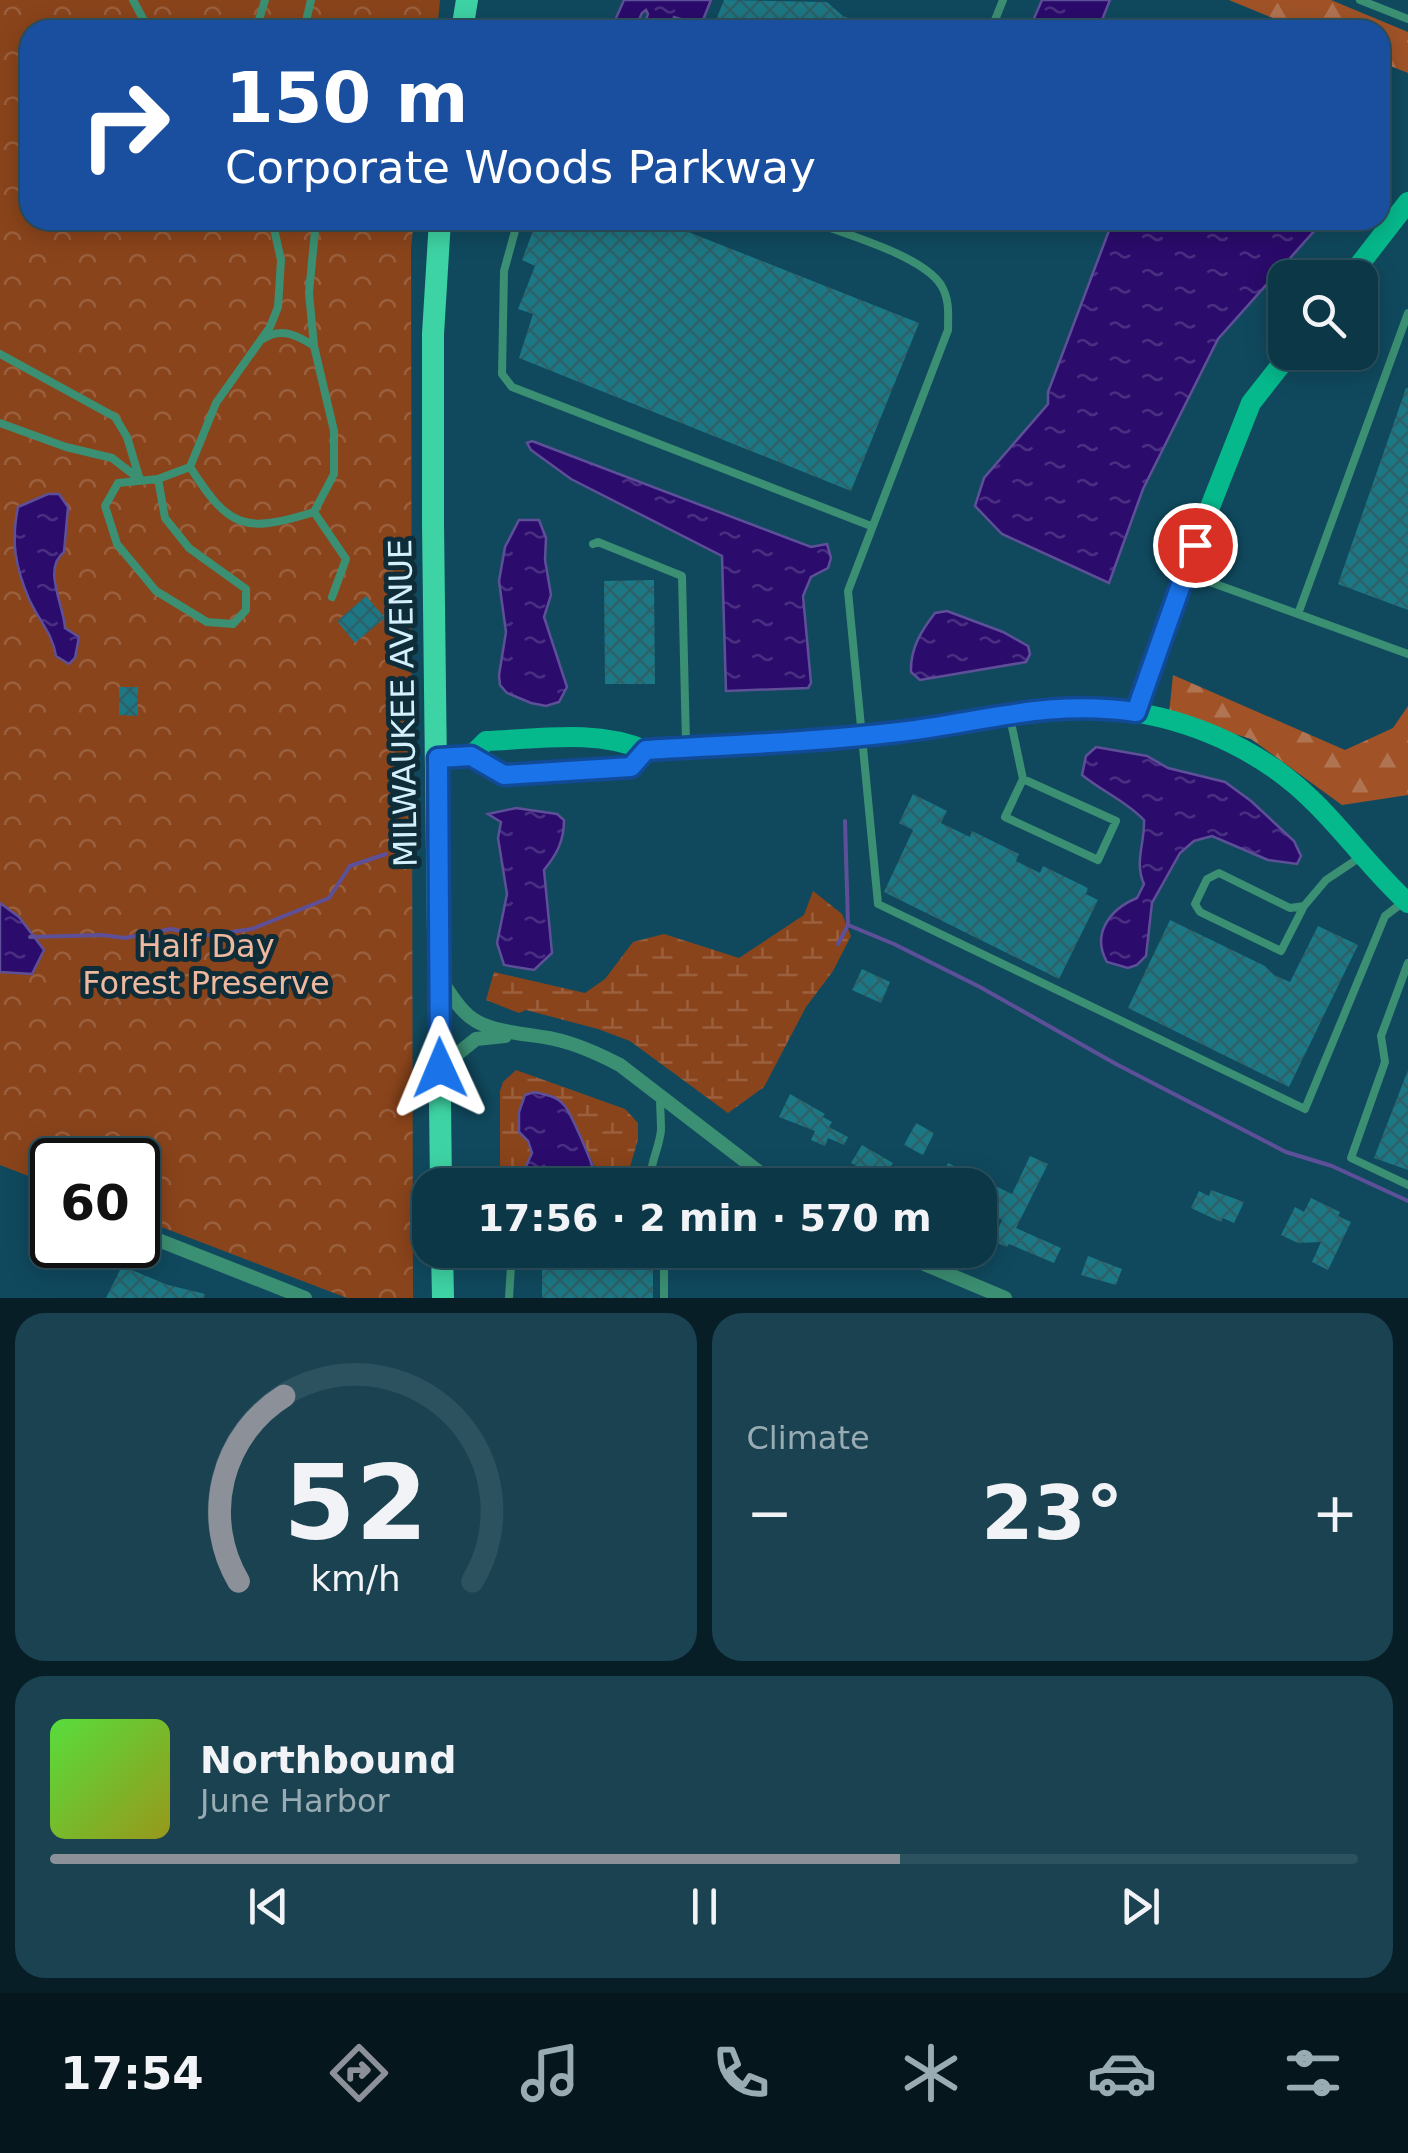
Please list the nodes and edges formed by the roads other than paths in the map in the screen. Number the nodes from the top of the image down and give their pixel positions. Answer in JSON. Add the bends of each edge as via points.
{"nodes":[{"id":1,"x":1360,"y":0,"type":"edge"},
{"id":2,"x":1408,"y":18,"type":"edge"},
{"id":3,"x":1408,"y":202,"type":"edge"},
{"id":4,"x":1390,"y":225,"type":"edge"},
{"id":5,"x":274,"y":230,"type":"edge"},
{"id":6,"x":315,"y":230,"type":"edge"},
{"id":7,"x":439,"y":230,"type":"edge"},
{"id":8,"x":515,"y":230,"type":"edge"},
{"id":9,"x":833,"y":230,"type":"edge"},
{"id":10,"x":1386,"y":230,"type":"edge"},
{"id":11,"x":1363,"y":260,"type":"edge"},
{"id":12,"x":1408,"y":313,"type":"edge"},
{"id":13,"x":259,"y":342,"type":"junction"},
{"id":14,"x":314,"y":346,"type":"junction"},
{"id":15,"x":0,"y":354,"type":"edge"},
{"id":16,"x":1277,"y":370,"type":"edge"},
{"id":17,"x":0,"y":423,"type":"edge"},
{"id":18,"x":190,"y":466,"type":"junction"},
{"id":19,"x":158,"y":479,"type":"junction"},
{"id":20,"x":140,"y":480,"type":"junction"},
{"id":21,"x":314,"y":512,"type":"junction"},
{"id":22,"x":871,"y":526,"type":"junction"},
{"id":23,"x":592,"y":544,"type":"dead end"},
{"id":24,"x":1185,"y":573,"type":"junction"},
{"id":25,"x":332,"y":597,"type":"dead end"},
{"id":26,"x":1298,"y":614,"type":"junction"},
{"id":27,"x":1408,"y":654,"type":"edge"},
{"id":28,"x":1136,"y":712,"type":"junction"},
{"id":29,"x":1009,"y":714,"type":"junction"},
{"id":30,"x":862,"y":736,"type":"junction"},
{"id":31,"x":686,"y":748,"type":"junction"},
{"id":32,"x":646,"y":750,"type":"junction"},
{"id":33,"x":471,"y":756,"type":"junction"},
{"id":34,"x":438,"y":758,"type":"junction"},
{"id":35,"x":1023,"y":779,"type":"junction"},
{"id":36,"x":1363,"y":855,"type":"junction"},
{"id":37,"x":1407,"y":902,"type":"edge"},
{"id":38,"x":1304,"y":906,"type":"junction"},
{"id":39,"x":1408,"y":962,"type":"edge"},
{"id":40,"x":438,"y":977,"type":"junction"},
{"id":41,"x":520,"y":1034,"type":"junction"},
{"id":42,"x":440,"y":1068,"type":"junction"},
{"id":43,"x":660,"y":1094,"type":"junction"},
{"id":44,"x":441,"y":1168,"type":"edge"},
{"id":45,"x":649,"y":1168,"type":"edge"},
{"id":46,"x":754,"y":1168,"type":"edge"},
{"id":47,"x":1408,"y":1185,"type":"edge"},
{"id":48,"x":160,"y":1241,"type":"edge"},
{"id":49,"x":442,"y":1268,"type":"edge"},
{"id":50,"x":511,"y":1268,"type":"edge"},
{"id":51,"x":664,"y":1268,"type":"edge"},
{"id":52,"x":934,"y":1268,"type":"edge"},
{"id":53,"x":305,"y":1298,"type":"edge"},
{"id":54,"x":443,"y":1298,"type":"edge"},
{"id":55,"x":509,"y":1298,"type":"edge"},
{"id":56,"x":664,"y":1298,"type":"edge"},
{"id":57,"x":1005,"y":1298,"type":"edge"}],
"edges":[{"from":1,"to":2,"type":"lane"},
{"from":3,"to":4,"type":"street"},
{"from":5,"to":13,"type":"lane","via":[[282,284]]},
{"from":6,"to":14,"type":"lane","via":[[309,293]]},
{"from":7,"to":34,"type":"main road","name":"MILWAUKEE AVENUE","via":[[434,334]]},
{"from":8,"to":22,"type":"lane","via":[[504,271],[502,374],[512,387]]},
{"from":9,"to":22,"type":"lane","via":[[909,260],[939,281],[949,302],[948,330]]},
{"from":10,"to":11,"type":"street"},
{"from":12,"to":26,"type":"lane"},
{"from":13,"to":14,"type":"lane","via":[[274,332]]},
{"from":13,"to":18,"type":"lane","via":[[216,403]]},
{"from":14,"to":21,"type":"lane","via":[[334,431],[334,474]]},
{"from":15,"to":20,"type":"lane","via":[[115,417]]},
{"from":16,"to":24,"type":"street","via":[[1252,403]]},
{"from":17,"to":20,"type":"lane","via":[[112,458]]},
{"from":18,"to":19,"type":"lane"},
{"from":18,"to":21,"type":"lane","via":[[212,502],[237,520],[274,524]]},
{"from":19,"to":20,"type":"lane"},
{"from":19,"to":20,"type":"lane","via":[[165,518],[189,548],[246,589],[246,610],[233,624],[206,622],[156,591],[117,544],[105,506],[118,483]]},
{"from":21,"to":25,"type":"lane","via":[[346,558]]},
{"from":22,"to":30,"type":"lane","via":[[848,592]]},
{"from":23,"to":31,"type":"lane","via":[[682,576]]},
{"from":24,"to":26,"type":"lane"},
{"from":24,"to":28,"type":"street"},
{"from":26,"to":27,"type":"lane"},
{"from":28,"to":29,"type":"street","via":[[1066,707]]},
{"from":28,"to":36,"type":"street","via":[[1212,734],[1273,768]]},
{"from":29,"to":30,"type":"street"},
{"from":29,"to":35,"type":"lane"},
{"from":30,"to":31,"type":"street"},
{"from":30,"to":37,"type":"lane","via":[[878,904],[1304,1109],[1385,916]]},
{"from":31,"to":32,"type":"street"},
{"from":32,"to":33,"type":"street","via":[[585,737],[486,742]]},
{"from":32,"to":33,"type":"street","via":[[631,767],[504,775]]},
{"from":33,"to":34,"type":"street"},
{"from":34,"to":40,"type":"main road","name":"MILWAUKEE AVENUE"},
{"from":35,"to":35,"type":"lane","via":[[1116,821],[1098,860],[1005,816]]},
{"from":36,"to":37,"type":"street"},
{"from":36,"to":38,"type":"lane","via":[[1326,880]]},
{"from":38,"to":38,"type":"lane","via":[[1290,908],[1219,873],[1206,880],[1195,904],[1280,950]]},
{"from":39,"to":47,"type":"lane","via":[[1381,1036],[1385,1062],[1351,1158]]},
{"from":40,"to":41,"type":"street","via":[[476,1022]]},
{"from":40,"to":42,"type":"main road","name":"MILWAUKEE AVENUE"},
{"from":41,"to":42,"type":"street","via":[[476,1039]]},
{"from":41,"to":43,"type":"street","via":[[592,1051]]},
{"from":42,"to":44,"type":"main road","name":"MILWAUKEE AVENUE"},
{"from":43,"to":45,"type":"lane","via":[[660,1130]]},
{"from":43,"to":46,"type":"street"},
{"from":48,"to":53,"type":"street"},
{"from":49,"to":54,"type":"main road"},
{"from":50,"to":55,"type":"lane"},
{"from":51,"to":56,"type":"lane"},
{"from":52,"to":57,"type":"street"}]}
